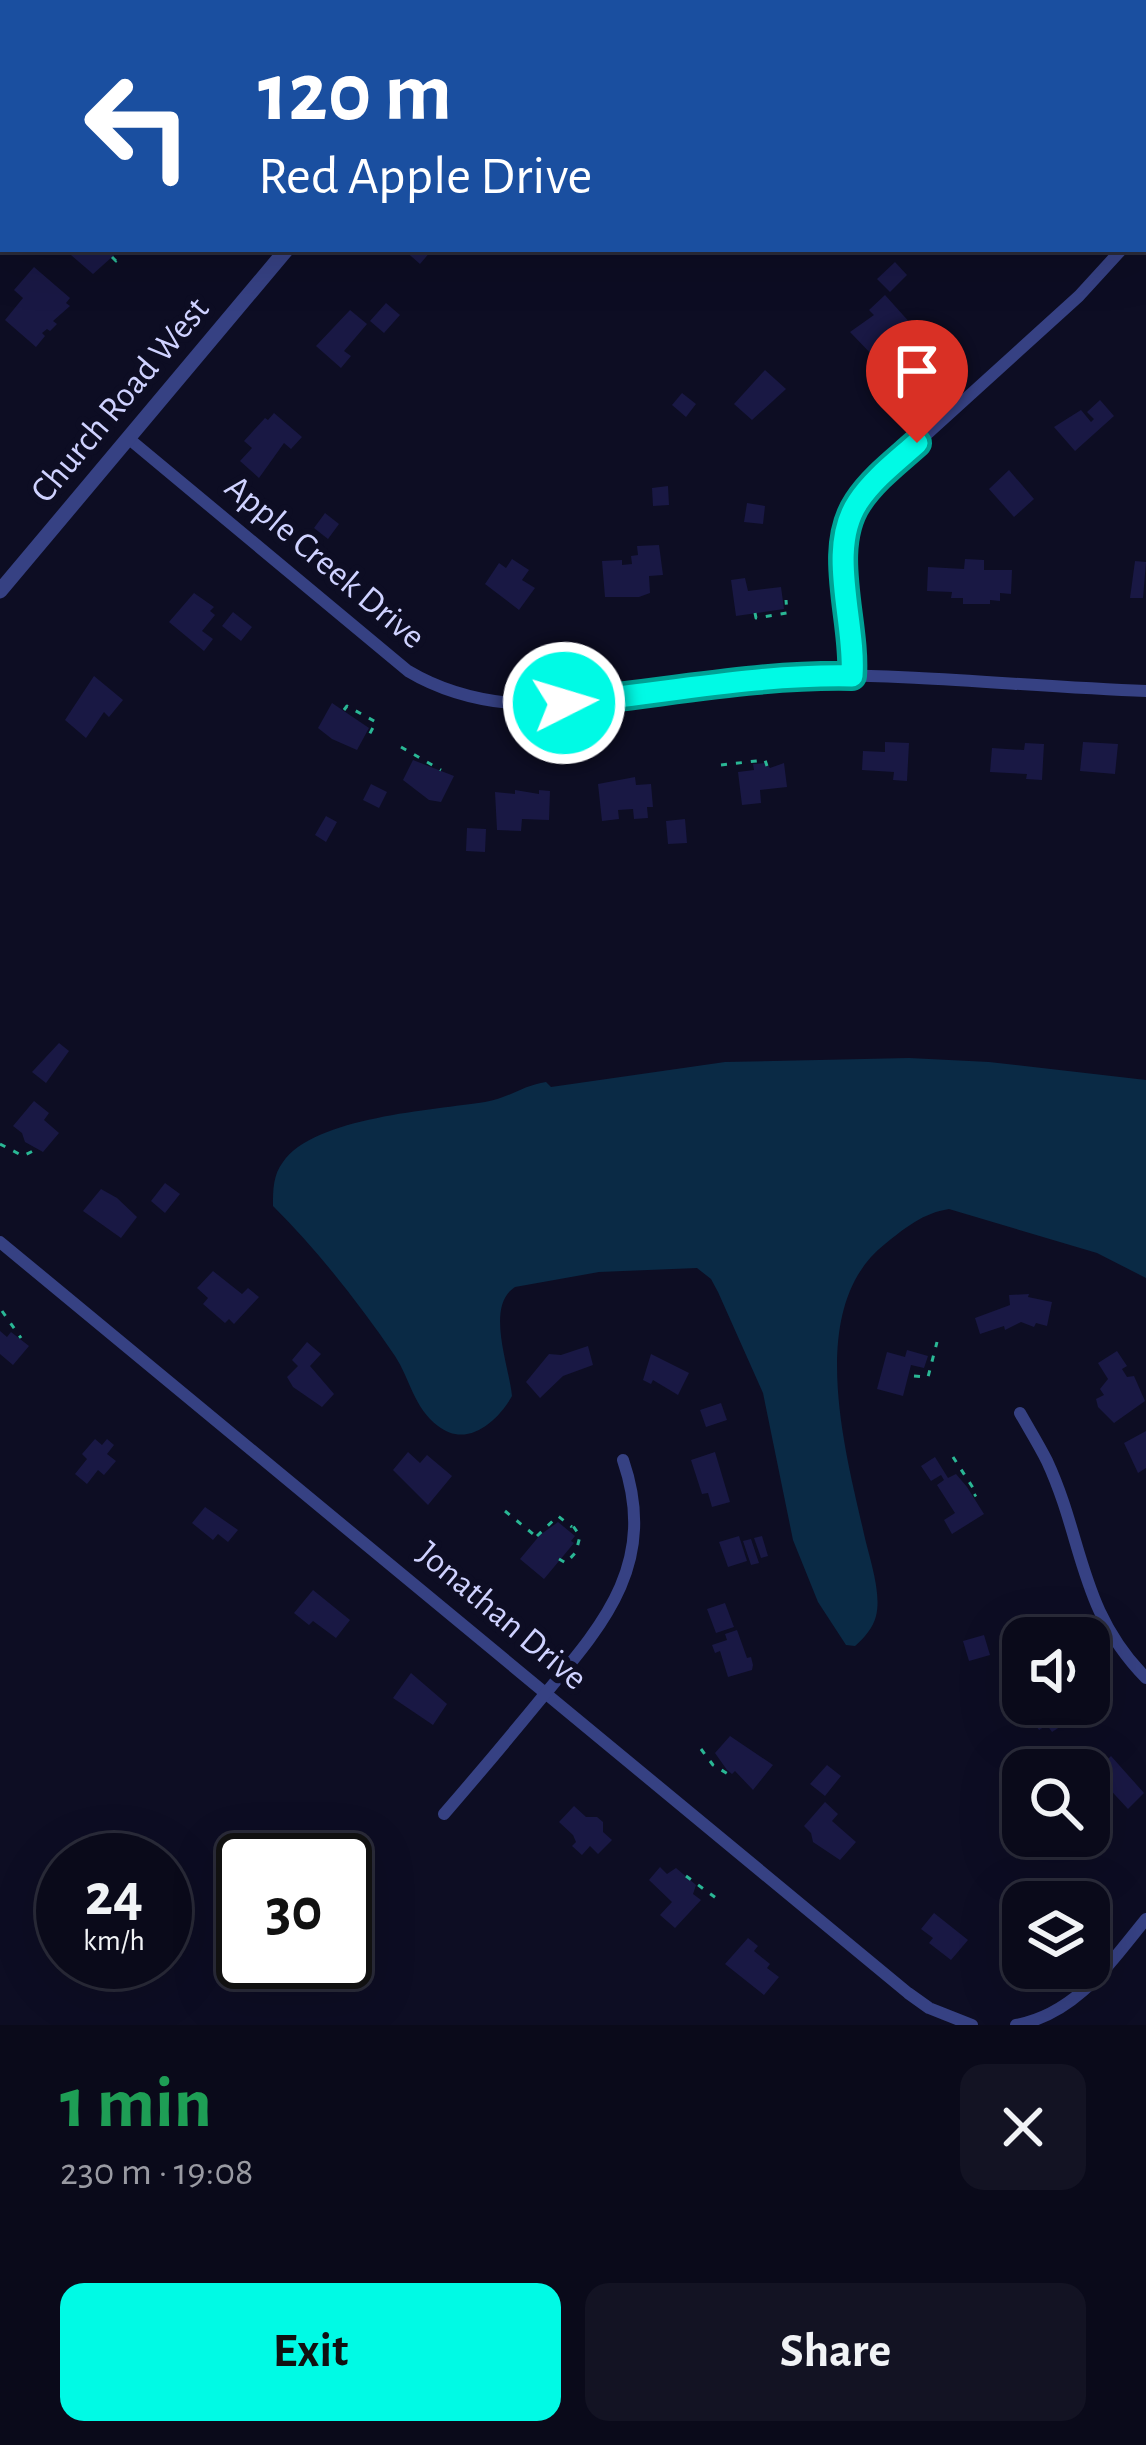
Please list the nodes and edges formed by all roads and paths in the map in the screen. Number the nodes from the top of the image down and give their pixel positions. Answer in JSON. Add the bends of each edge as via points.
{"nodes":[{"id":1,"x":123,"y":252,"type":"edge"},
{"id":2,"x":284,"y":252,"type":"edge"},
{"id":3,"x":1120,"y":252,"type":"edge"},
{"id":4,"x":112,"y":257,"type":"dead end"},
{"id":5,"x":128,"y":438,"type":"junction"},
{"id":6,"x":0,"y":591,"type":"edge"},
{"id":7,"x":786,"y":600,"type":"dead end"},
{"id":8,"x":755,"y":613,"type":"dead end"},
{"id":9,"x":852,"y":676,"type":"junction"},
{"id":10,"x":1146,"y":691,"type":"edge"},
{"id":11,"x":344,"y":710,"type":"dead end"},
{"id":12,"x":368,"y":737,"type":"dead end"},
{"id":13,"x":401,"y":747,"type":"dead end"},
{"id":14,"x":721,"y":765,"type":"dead end"},
{"id":15,"x":767,"y":766,"type":"dead end"},
{"id":16,"x":441,"y":770,"type":"dead end"},
{"id":17,"x":0,"y":1144,"type":"edge"},
{"id":18,"x":35,"y":1150,"type":"dead end"},
{"id":19,"x":0,"y":1242,"type":"edge"},
{"id":20,"x":2,"y":1310,"type":"edge"},
{"id":21,"x":21,"y":1338,"type":"dead end"},
{"id":22,"x":937,"y":1342,"type":"dead end"},
{"id":23,"x":914,"y":1376,"type":"dead end"},
{"id":24,"x":1020,"y":1413,"type":"dead end"},
{"id":25,"x":953,"y":1457,"type":"dead end"},
{"id":26,"x":623,"y":1460,"type":"dead end"},
{"id":27,"x":974,"y":1496,"type":"dead end"},
{"id":28,"x":505,"y":1510,"type":"dead end"},
{"id":29,"x":559,"y":1558,"type":"dead end"},
{"id":30,"x":1146,"y":1678,"type":"edge"},
{"id":31,"x":547,"y":1692,"type":"junction"},
{"id":32,"x":700,"y":1749,"type":"dead end"},
{"id":33,"x":733,"y":1777,"type":"dead end"},
{"id":34,"x":443,"y":1814,"type":"dead end"},
{"id":35,"x":686,"y":1876,"type":"dead end"},
{"id":36,"x":720,"y":1900,"type":"dead end"},
{"id":37,"x":1146,"y":1919,"type":"edge"},
{"id":38,"x":972,"y":2025,"type":"edge"},
{"id":39,"x":1016,"y":2025,"type":"edge"}],
"edges":[{"from":1,"to":4,"type":"path"},
{"from":2,"to":5,"type":"street","name":"Church Road West"},
{"from":3,"to":9,"type":"street","via":[[858,502],[844,547]]},
{"from":5,"to":6,"type":"street","name":"Church Road West"},
{"from":5,"to":9,"type":"street","name":"Apple Creek Drive","via":[[388,656],[439,689],[532,704]]},
{"from":7,"to":8,"type":"path","via":[[787,613]]},
{"from":9,"to":10,"type":"street","name":"Apple Creek Drive"},
{"from":11,"to":12,"type":"path","via":[[376,722]]},
{"from":13,"to":16,"type":"path"},
{"from":14,"to":15,"type":"path"},
{"from":17,"to":18,"type":"path","via":[[23,1156]]},
{"from":19,"to":31,"type":"street","name":"Jonathan Drive"},
{"from":20,"to":21,"type":"path"},
{"from":22,"to":23,"type":"path","via":[[928,1377]]},
{"from":24,"to":30,"type":"street","via":[[1047,1462],[1093,1602]]},
{"from":25,"to":27,"type":"path"},
{"from":26,"to":31,"type":"street","via":[[634,1523],[629,1562],[607,1618]]},
{"from":28,"to":29,"type":"path","via":[[537,1537],[558,1516],[572,1527],[580,1536],[576,1552],[566,1563]]},
{"from":31,"to":34,"type":"street"},
{"from":31,"to":38,"type":"street","name":"Jonathan Drive","via":[[908,1993]]},
{"from":32,"to":33,"type":"path"},
{"from":35,"to":36,"type":"path"},
{"from":37,"to":39,"type":"street","via":[[1075,1999]]}]}
